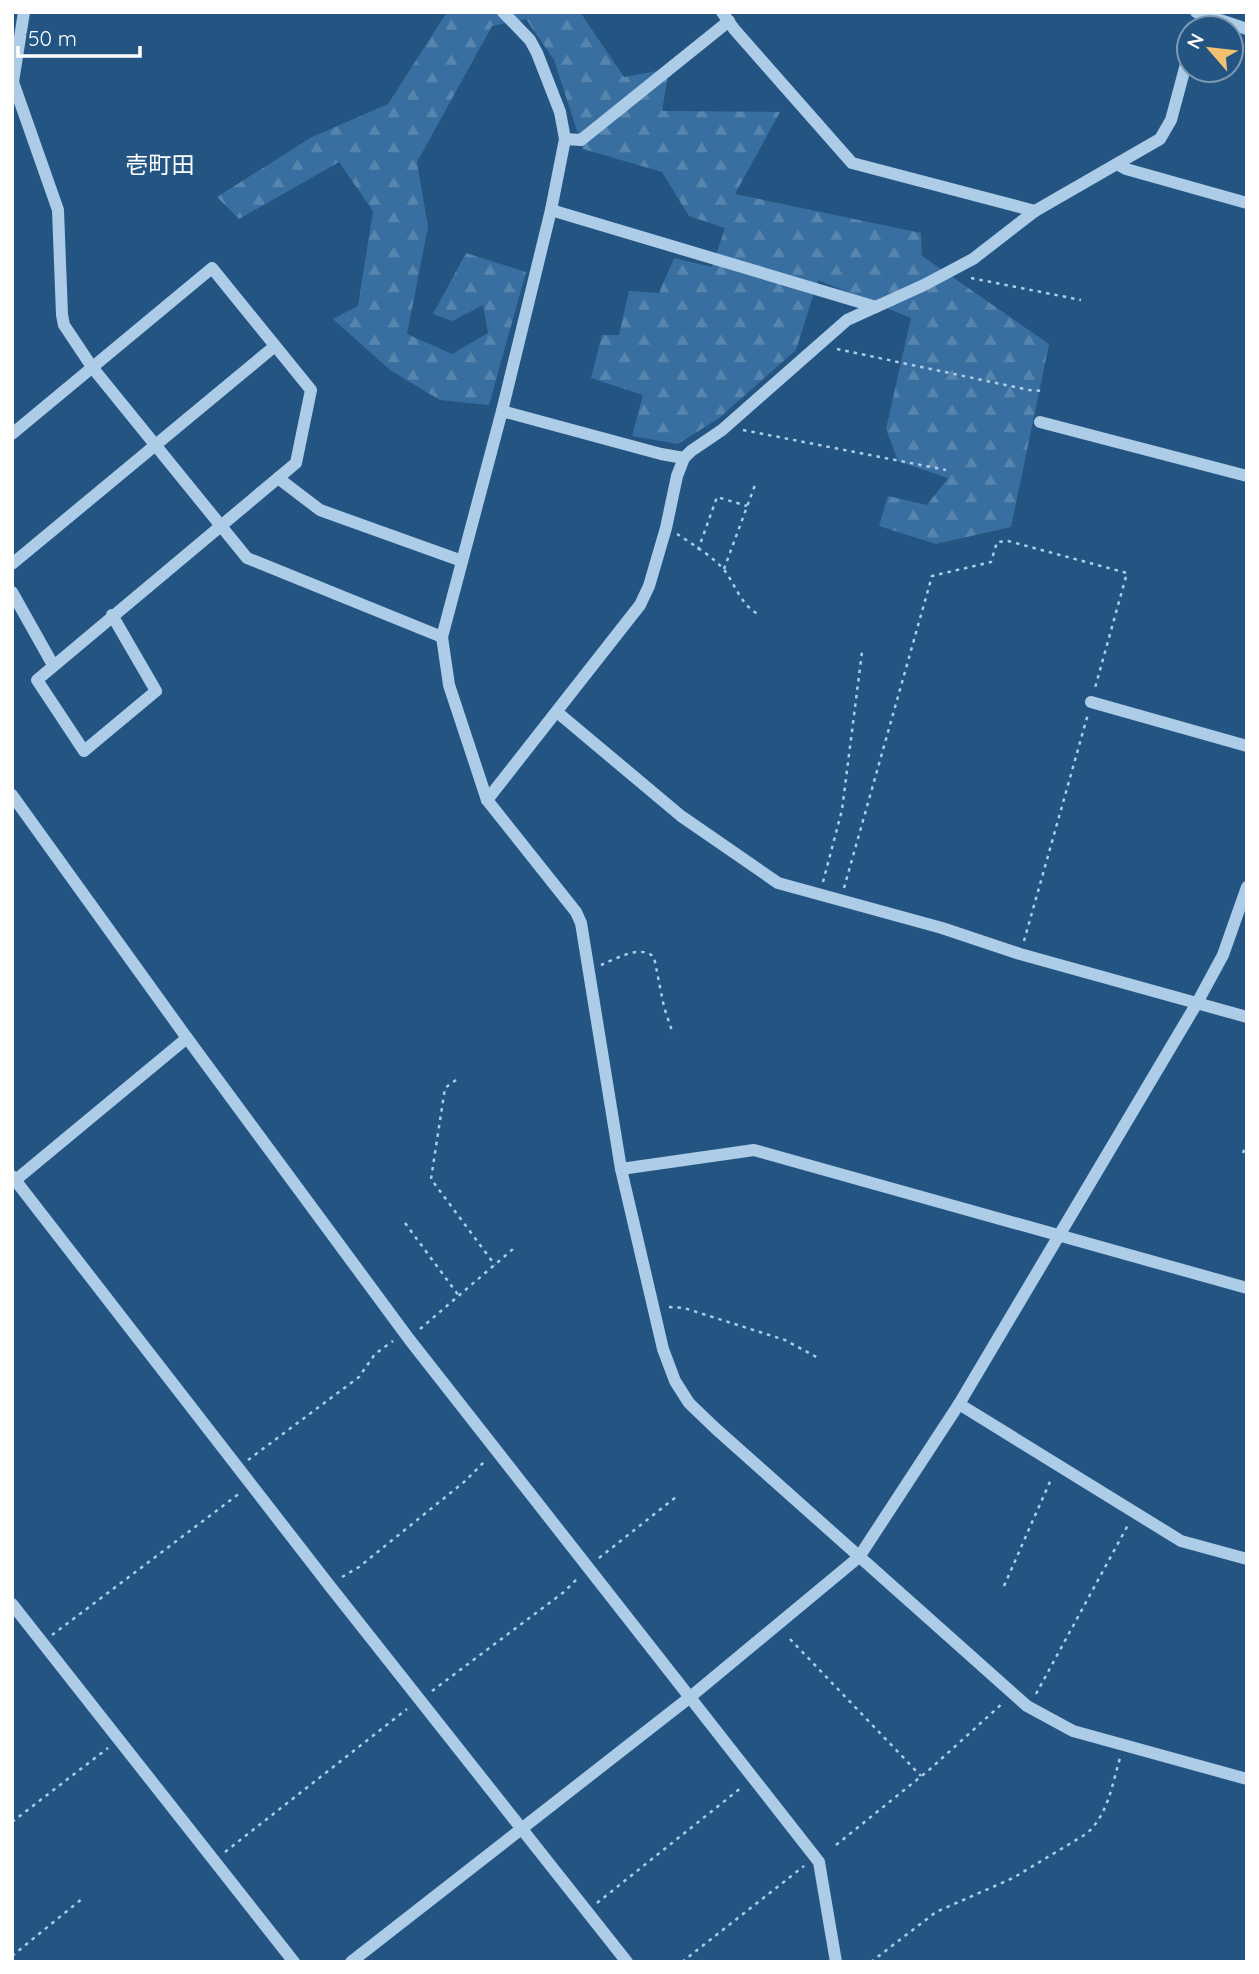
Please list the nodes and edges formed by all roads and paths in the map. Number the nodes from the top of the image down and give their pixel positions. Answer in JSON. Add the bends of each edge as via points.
{"nodes":[{"id":1,"x":24,"y":12,"type":"edge"},
{"id":2,"x":503,"y":12,"type":"edge"},
{"id":3,"x":726,"y":17,"type":"edge"},
{"id":4,"x":1181,"y":84,"type":"edge"},
{"id":5,"x":565,"y":139,"type":"junction"},
{"id":6,"x":1117,"y":164,"type":"junction"},
{"id":7,"x":1247,"y":203,"type":"edge"},
{"id":8,"x":551,"y":210,"type":"junction"},
{"id":9,"x":1035,"y":211,"type":"junction"},
{"id":10,"x":957,"y":268,"type":"junction"},
{"id":11,"x":1081,"y":300,"type":"dead end"},
{"id":12,"x":876,"y":307,"type":"junction"},
{"id":13,"x":824,"y":343,"type":"junction"},
{"id":14,"x":275,"y":346,"type":"junction"},
{"id":15,"x":92,"y":367,"type":"junction"},
{"id":16,"x":1043,"y":391,"type":"dead end"},
{"id":17,"x":502,"y":411,"type":"junction"},
{"id":18,"x":1040,"y":422,"type":"dead end"},
{"id":19,"x":727,"y":425,"type":"junction"},
{"id":20,"x":12,"y":434,"type":"edge"},
{"id":21,"x":156,"y":446,"type":"junction"},
{"id":22,"x":684,"y":458,"type":"junction"},
{"id":23,"x":946,"y":470,"type":"dead end"},
{"id":24,"x":1247,"y":476,"type":"edge"},
{"id":25,"x":278,"y":478,"type":"junction"},
{"id":26,"x":755,"y":485,"type":"dead end"},
{"id":27,"x":747,"y":506,"type":"junction"},
{"id":28,"x":221,"y":526,"type":"junction"},
{"id":29,"x":666,"y":528,"type":"junction"},
{"id":30,"x":698,"y":550,"type":"junction"},
{"id":31,"x":462,"y":561,"type":"junction"},
{"id":32,"x":12,"y":564,"type":"edge"},
{"id":33,"x":724,"y":569,"type":"junction"},
{"id":34,"x":12,"y":592,"type":"edge"},
{"id":35,"x":758,"y":614,"type":"dead end"},
{"id":36,"x":112,"y":615,"type":"junction"},
{"id":37,"x":442,"y":637,"type":"junction"},
{"id":38,"x":862,"y":652,"type":"dead end"},
{"id":39,"x":53,"y":665,"type":"junction"},
{"id":40,"x":1091,"y":702,"type":"junction"},
{"id":41,"x":557,"y":712,"type":"junction"},
{"id":42,"x":1247,"y":746,"type":"edge"},
{"id":43,"x":12,"y":795,"type":"edge"},
{"id":44,"x":487,"y":800,"type":"junction"},
{"id":45,"x":1247,"y":887,"type":"edge"},
{"id":46,"x":820,"y":895,"type":"junction"},
{"id":47,"x":840,"y":901,"type":"junction"},
{"id":48,"x":1020,"y":954,"type":"junction"},
{"id":49,"x":588,"y":969,"type":"junction"},
{"id":50,"x":1197,"y":1003,"type":"junction"},
{"id":51,"x":1247,"y":1017,"type":"edge"},
{"id":52,"x":673,"y":1034,"type":"dead end"},
{"id":53,"x":187,"y":1038,"type":"junction"},
{"id":54,"x":456,"y":1080,"type":"dead end"},
{"id":55,"x":1247,"y":1143,"type":"edge"},
{"id":56,"x":1243,"y":1153,"type":"dead end"},
{"id":57,"x":621,"y":1170,"type":"junction"},
{"id":58,"x":13,"y":1180,"type":"edge"},
{"id":59,"x":405,"y":1223,"type":"dead end"},
{"id":60,"x":1059,"y":1235,"type":"junction"},
{"id":61,"x":513,"y":1249,"type":"dead end"},
{"id":62,"x":495,"y":1265,"type":"junction"},
{"id":63,"x":1247,"y":1288,"type":"edge"},
{"id":64,"x":459,"y":1296,"type":"junction"},
{"id":65,"x":653,"y":1309,"type":"junction"},
{"id":66,"x":407,"y":1336,"type":"junction"},
{"id":67,"x":820,"y":1359,"type":"dead end"},
{"id":68,"x":959,"y":1404,"type":"junction"},
{"id":69,"x":496,"y":1451,"type":"junction"},
{"id":70,"x":236,"y":1466,"type":"junction"},
{"id":71,"x":1059,"y":1466,"type":"junction"},
{"id":72,"x":251,"y":1485,"type":"junction"},
{"id":73,"x":676,"y":1497,"type":"dead end"},
{"id":74,"x":1134,"y":1513,"type":"junction"},
{"id":75,"x":859,"y":1557,"type":"junction"},
{"id":76,"x":1247,"y":1559,"type":"edge"},
{"id":77,"x":587,"y":1567,"type":"junction"},
{"id":78,"x":330,"y":1586,"type":"junction"},
{"id":79,"x":1004,"y":1586,"type":"dead end"},
{"id":80,"x":12,"y":1604,"type":"edge"},
{"id":81,"x":790,"y":1639,"type":"dead end"},
{"id":82,"x":43,"y":1642,"type":"junction"},
{"id":83,"x":1012,"y":1693,"type":"junction"},
{"id":84,"x":689,"y":1698,"type":"junction"},
{"id":85,"x":419,"y":1699,"type":"junction"},
{"id":86,"x":1024,"y":1704,"type":"junction"},
{"id":87,"x":119,"y":1740,"type":"junction"},
{"id":88,"x":1123,"y":1745,"type":"junction"},
{"id":89,"x":921,"y":1776,"type":"junction"},
{"id":90,"x":753,"y":1779,"type":"junction"},
{"id":91,"x":1247,"y":1779,"type":"edge"},
{"id":92,"x":12,"y":1822,"type":"edge"},
{"id":93,"x":522,"y":1829,"type":"junction"},
{"id":94,"x":836,"y":1845,"type":"dead end"},
{"id":95,"x":815,"y":1858,"type":"junction"},
{"id":96,"x":214,"y":1860,"type":"junction"},
{"id":97,"x":83,"y":1898,"type":"dead end"},
{"id":98,"x":587,"y":1911,"type":"junction"},
{"id":99,"x":12,"y":1956,"type":"edge"},
{"id":100,"x":294,"y":1962,"type":"edge"},
{"id":101,"x":351,"y":1962,"type":"edge"},
{"id":102,"x":627,"y":1962,"type":"edge"},
{"id":103,"x":682,"y":1962,"type":"edge"},
{"id":104,"x":836,"y":1962,"type":"edge"},
{"id":105,"x":871,"y":1962,"type":"edge"}],
"edges":[{"from":1,"to":15,"type":"street","via":[[13,82],[58,210],[64,325]]},
{"from":2,"to":5,"type":"street","via":[[537,53],[560,111]]},
{"from":3,"to":5,"type":"street","via":[[581,140]]},
{"from":3,"to":9,"type":"street","via":[[852,163]]},
{"from":4,"to":6,"type":"street","via":[[1171,120],[1160,139]]},
{"from":5,"to":8,"type":"street"},
{"from":6,"to":7,"type":"street"},
{"from":6,"to":9,"type":"street"},
{"from":8,"to":12,"type":"street"},
{"from":8,"to":17,"type":"street"},
{"from":9,"to":10,"type":"street"},
{"from":10,"to":11,"type":"path","via":[[968,277]]},
{"from":10,"to":12,"type":"street"},
{"from":12,"to":13,"type":"street","via":[[847,320]]},
{"from":13,"to":16,"type":"path"},
{"from":13,"to":19,"type":"street"},
{"from":14,"to":15,"type":"street","via":[[212,268]]},
{"from":14,"to":21,"type":"street"},
{"from":14,"to":25,"type":"street","via":[[311,390],[296,463]]},
{"from":15,"to":20,"type":"street"},
{"from":15,"to":21,"type":"street"},
{"from":17,"to":22,"type":"street"},
{"from":17,"to":31,"type":"street"},
{"from":18,"to":24,"type":"street"},
{"from":19,"to":22,"type":"street"},
{"from":19,"to":23,"type":"path"},
{"from":21,"to":28,"type":"street"},
{"from":21,"to":32,"type":"street"},
{"from":22,"to":29,"type":"street"},
{"from":25,"to":28,"type":"street"},
{"from":25,"to":31,"type":"street","via":[[320,510]]},
{"from":26,"to":27,"type":"path"},
{"from":27,"to":30,"type":"path","via":[[717,497]]},
{"from":27,"to":33,"type":"path"},
{"from":28,"to":36,"type":"street"},
{"from":28,"to":37,"type":"street","via":[[247,558]]},
{"from":29,"to":30,"type":"path"},
{"from":29,"to":41,"type":"street","via":[[640,605]]},
{"from":30,"to":33,"type":"path"},
{"from":31,"to":37,"type":"street"},
{"from":33,"to":35,"type":"path","via":[[744,603]]},
{"from":34,"to":39,"type":"street"},
{"from":36,"to":39,"type":"street"},
{"from":36,"to":39,"type":"street","via":[[156,691],[84,751],[37,680]]},
{"from":37,"to":44,"type":"street","via":[[449,685]]},
{"from":38,"to":46,"type":"path","via":[[842,810]]},
{"from":40,"to":42,"type":"street"},
{"from":40,"to":47,"type":"path","via":[[1127,573],[1008,541],[997,542],[991,562],[932,576]]},
{"from":40,"to":48,"type":"path"},
{"from":41,"to":44,"type":"street"},
{"from":41,"to":46,"type":"street","via":[[732,853],[778,883]]},
{"from":43,"to":53,"type":"street"},
{"from":44,"to":49,"type":"street","via":[[576,912]]},
{"from":45,"to":50,"type":"street","via":[[1223,955]]},
{"from":46,"to":47,"type":"street"},
{"from":47,"to":48,"type":"street"},
{"from":48,"to":50,"type":"street"},
{"from":49,"to":52,"type":"path","via":[[638,952],[650,953]]},
{"from":49,"to":57,"type":"street"},
{"from":50,"to":51,"type":"street"},
{"from":50,"to":60,"type":"street"},
{"from":53,"to":58,"type":"street"},
{"from":53,"to":66,"type":"street"},
{"from":54,"to":62,"type":"path","via":[[445,1088],[431,1179]]},
{"from":55,"to":56,"type":"path"},
{"from":57,"to":60,"type":"street","via":[[754,1150]]},
{"from":57,"to":65,"type":"street"},
{"from":58,"to":70,"type":"street"},
{"from":59,"to":64,"type":"path"},
{"from":60,"to":63,"type":"street"},
{"from":60,"to":68,"type":"street"},
{"from":61,"to":62,"type":"path"},
{"from":62,"to":64,"type":"path"},
{"from":64,"to":66,"type":"path"},
{"from":65,"to":67,"type":"path","via":[[684,1308],[713,1316],[785,1340]]},
{"from":65,"to":75,"type":"street","via":[[671,1371],[689,1403]]},
{"from":66,"to":69,"type":"street"},
{"from":66,"to":70,"type":"path","via":[[375,1354],[359,1377]]},
{"from":68,"to":71,"type":"street"},
{"from":68,"to":75,"type":"street"},
{"from":69,"to":77,"type":"street"},
{"from":69,"to":78,"type":"path","via":[[464,1482]]},
{"from":70,"to":72,"type":"street"},
{"from":71,"to":74,"type":"street"},
{"from":71,"to":79,"type":"path"},
{"from":72,"to":78,"type":"street"},
{"from":72,"to":82,"type":"path"},
{"from":73,"to":77,"type":"path"},
{"from":74,"to":76,"type":"street","via":[[1181,1541]]},
{"from":74,"to":86,"type":"path","via":[[1037,1694]]},
{"from":75,"to":83,"type":"street"},
{"from":75,"to":84,"type":"street"},
{"from":77,"to":84,"type":"street"},
{"from":77,"to":85,"type":"path","via":[[565,1592]]},
{"from":78,"to":85,"type":"street"},
{"from":80,"to":82,"type":"street"},
{"from":81,"to":89,"type":"path"},
{"from":82,"to":87,"type":"street"},
{"from":83,"to":86,"type":"street"},
{"from":83,"to":89,"type":"path"},
{"from":84,"to":90,"type":"street"},
{"from":84,"to":93,"type":"street"},
{"from":85,"to":93,"type":"street"},
{"from":85,"to":96,"type":"path"},
{"from":86,"to":88,"type":"street","via":[[1073,1731]]},
{"from":87,"to":92,"type":"path"},
{"from":87,"to":96,"type":"street"},
{"from":88,"to":91,"type":"street"},
{"from":88,"to":105,"type":"path","via":[[1104,1812],[1086,1835],[1013,1878],[936,1912]]},
{"from":89,"to":94,"type":"path"},
{"from":90,"to":95,"type":"street"},
{"from":90,"to":98,"type":"path"},
{"from":93,"to":98,"type":"street"},
{"from":93,"to":101,"type":"street"},
{"from":95,"to":103,"type":"path"},
{"from":95,"to":104,"type":"street"},
{"from":96,"to":100,"type":"street"},
{"from":97,"to":99,"type":"path"},
{"from":98,"to":102,"type":"street"}]}
